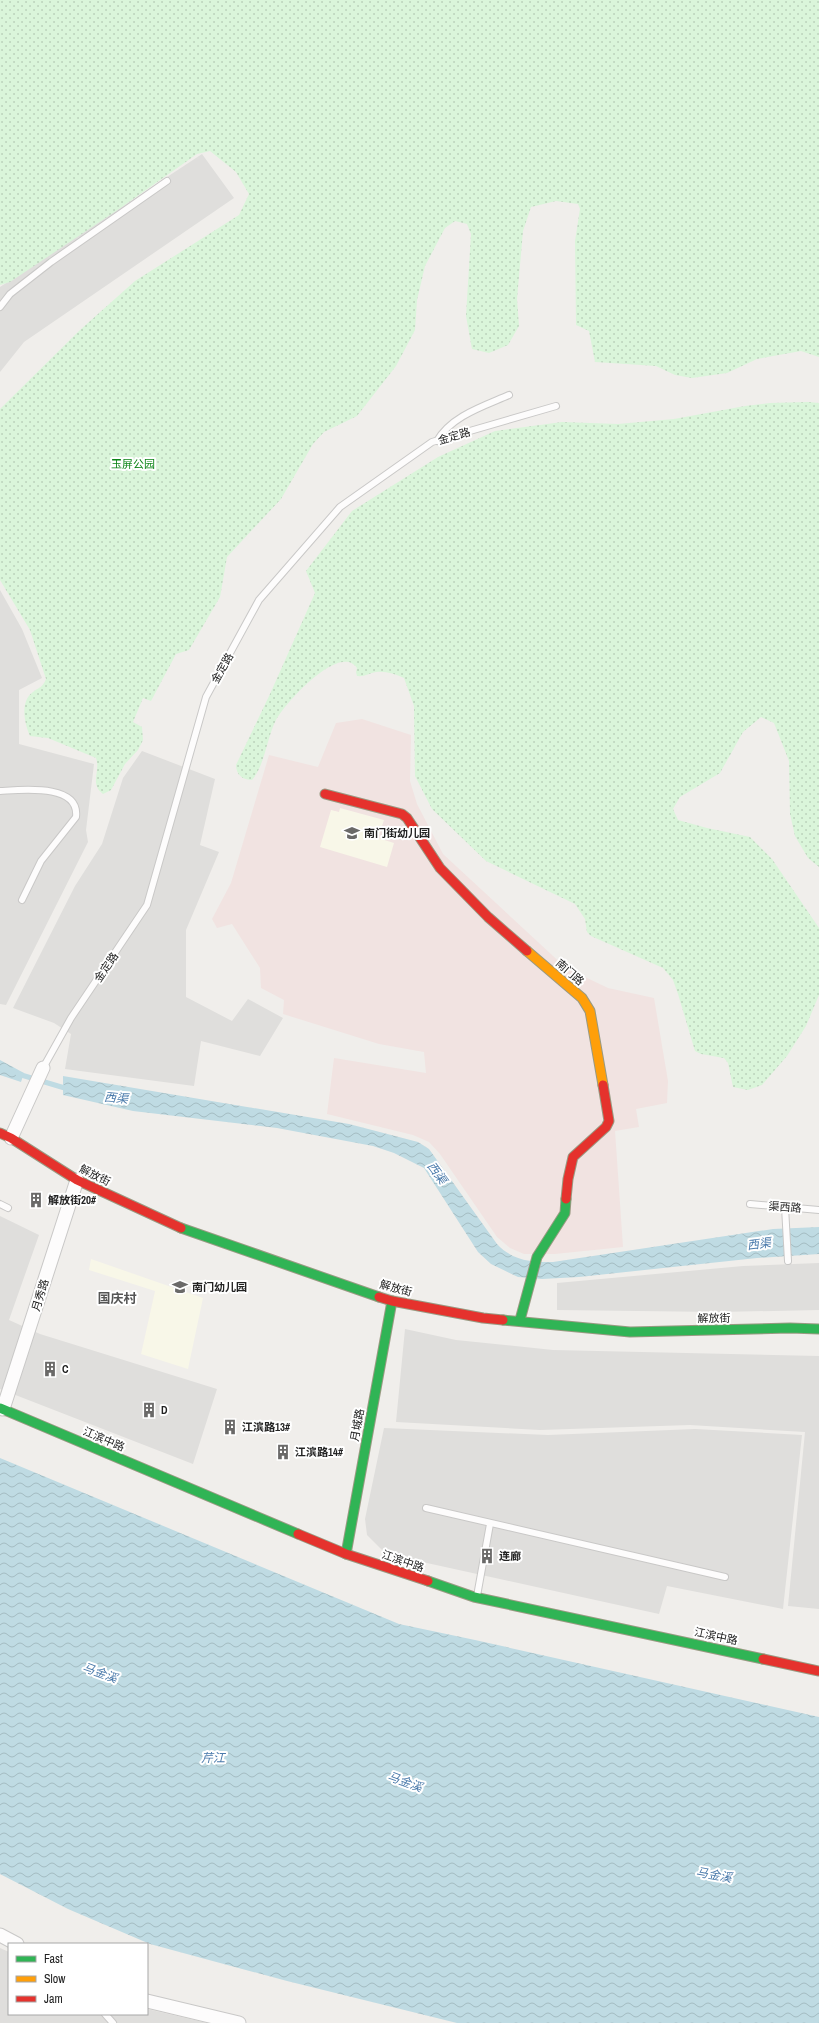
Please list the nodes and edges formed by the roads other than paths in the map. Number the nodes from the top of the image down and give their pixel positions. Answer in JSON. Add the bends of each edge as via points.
{"nodes":[{"id":1,"x":167,"y":181,"type":"dead end"},
{"id":2,"x":0,"y":307,"type":"edge"},
{"id":3,"x":509,"y":395,"type":"dead end"},
{"id":4,"x":556,"y":406,"type":"dead end"},
{"id":5,"x":437,"y":441,"type":"junction"},
{"id":6,"x":0,"y":791,"type":"edge"},
{"id":7,"x":324,"y":794,"type":"dead end"},
{"id":8,"x":22,"y":900,"type":"dead end"},
{"id":9,"x":43,"y":1068,"type":"joint"},
{"id":10,"x":6,"y":1135,"type":"edge"},
{"id":11,"x":77,"y":1180,"type":"junction"},
{"id":12,"x":0,"y":1204,"type":"edge"},
{"id":13,"x":750,"y":1204,"type":"dead end"},
{"id":14,"x":785,"y":1207,"type":"junction"},
{"id":15,"x":8,"y":1208,"type":"dead end"},
{"id":16,"x":819,"y":1210,"type":"edge"},
{"id":17,"x":788,"y":1261,"type":"dead end"},
{"id":18,"x":392,"y":1301,"type":"junction"},
{"id":19,"x":520,"y":1320,"type":"junction"},
{"id":20,"x":819,"y":1329,"type":"edge"},
{"id":21,"x":2,"y":1409,"type":"edge"},
{"id":22,"x":426,"y":1508,"type":"dead end"},
{"id":23,"x":490,"y":1524,"type":"junction"},
{"id":24,"x":346,"y":1554,"type":"junction"},
{"id":25,"x":726,"y":1577,"type":"dead end"},
{"id":26,"x":476,"y":1598,"type":"junction"},
{"id":27,"x":819,"y":1671,"type":"edge"},
{"id":28,"x":0,"y":1935,"type":"edge"},
{"id":29,"x":15,"y":1943,"type":"edge"},
{"id":30,"x":148,"y":2001,"type":"edge"},
{"id":31,"x":106,"y":2015,"type":"edge"},
{"id":32,"x":113,"y":2023,"type":"edge"},
{"id":33,"x":239,"y":2023,"type":"edge"}],
"edges":[{"from":1,"to":2,"type":"lane","via":[[51,262],[10,294]]},
{"from":3,"to":5,"type":"lane","via":[[447,426]]},
{"from":4,"to":5,"type":"lane","name":"金定路"},
{"from":5,"to":9,"type":"lane","name":"金定路","via":[[340,506],[259,600],[206,697],[147,905],[71,1018]]},
{"from":6,"to":8,"type":"lane","via":[[40,789],[62,794],[74,803],[77,810],[76,817],[41,862]]},
{"from":7,"to":19,"type":"street","name":"南门路","via":[[402,814],[407,818],[440,868],[488,917],[582,998],[590,1011],[609,1121],[606,1127],[574,1157],[568,1179],[565,1213],[537,1257]]},
{"from":9,"to":10,"type":"street"},
{"from":10,"to":11,"type":"street","name":"解放街"},
{"from":11,"to":18,"type":"street","name":"解放街","via":[[185,1230]]},
{"from":11,"to":21,"type":"street","name":"月秀路"},
{"from":12,"to":15,"type":"lane"},
{"from":13,"to":14,"type":"lane","name":"渠西路"},
{"from":14,"to":16,"type":"lane","name":"渠西路"},
{"from":14,"to":17,"type":"lane"},
{"from":18,"to":19,"type":"street","name":"解放街","via":[[483,1318]]},
{"from":18,"to":24,"type":"street","name":"月城路"},
{"from":19,"to":20,"type":"street","name":"解放街","via":[[630,1332]]},
{"from":21,"to":24,"type":"street","name":"江滨中路"},
{"from":22,"to":23,"type":"lane"},
{"from":23,"to":25,"type":"lane"},
{"from":23,"to":26,"type":"lane"},
{"from":24,"to":26,"type":"street","name":"江滨中路"},
{"from":26,"to":27,"type":"street","name":"江滨中路"},
{"from":28,"to":29,"type":"street"},
{"from":30,"to":33,"type":"street"},
{"from":31,"to":32,"type":"lane"}]}
